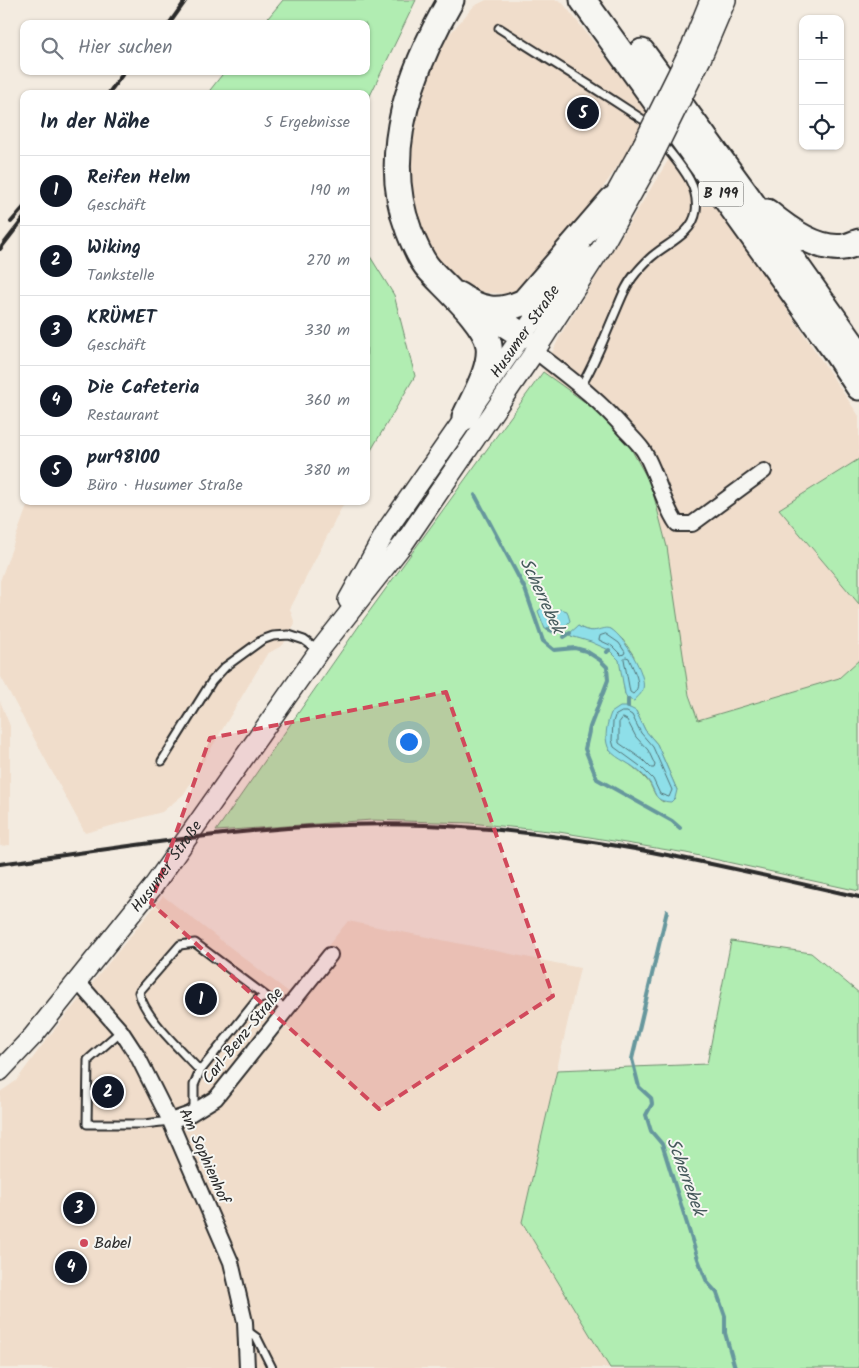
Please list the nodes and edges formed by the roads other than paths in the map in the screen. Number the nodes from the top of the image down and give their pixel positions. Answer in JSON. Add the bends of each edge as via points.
{"nodes":[{"id":1,"x":451,"y":0,"type":"edge"},
{"id":2,"x":464,"y":0,"type":"edge"},
{"id":3,"x":568,"y":0,"type":"edge"},
{"id":4,"x":583,"y":0,"type":"edge"},
{"id":5,"x":604,"y":0,"type":"edge"},
{"id":6,"x":710,"y":0,"type":"edge"},
{"id":7,"x":726,"y":0,"type":"edge"},
{"id":8,"x":499,"y":28,"type":"dead end"},
{"id":9,"x":433,"y":34,"type":"junction"},
{"id":10,"x":608,"y":34,"type":"junction"},
{"id":11,"x":696,"y":53,"type":"junction"},
{"id":12,"x":648,"y":150,"type":"junction"},
{"id":13,"x":747,"y":196,"type":"junction"},
{"id":14,"x":612,"y":200,"type":"junction"},
{"id":15,"x":859,"y":242,"type":"edge"},
{"id":16,"x":476,"y":313,"type":"junction"},
{"id":17,"x":524,"y":344,"type":"junction"},
{"id":18,"x":859,"y":354,"type":"edge"},
{"id":19,"x":581,"y":386,"type":"junction"},
{"id":20,"x":859,"y":387,"type":"edge"},
{"id":21,"x":465,"y":417,"type":"junction"},
{"id":22,"x":764,"y":471,"type":"dead end"},
{"id":23,"x":319,"y":651,"type":"junction"},
{"id":24,"x":162,"y":761,"type":"dead end"},
{"id":25,"x":330,"y":956,"type":"dead end"},
{"id":26,"x":77,"y":981,"type":"junction"},
{"id":27,"x":267,"y":997,"type":"junction"},
{"id":28,"x":287,"y":1009,"type":"junction"},
{"id":29,"x":121,"y":1031,"type":"junction"},
{"id":30,"x":200,"y":1070,"type":"junction"},
{"id":31,"x":0,"y":1071,"type":"edge"},
{"id":32,"x":194,"y":1111,"type":"junction"},
{"id":33,"x":170,"y":1121,"type":"junction"},
{"id":34,"x":245,"y":1329,"type":"junction"},
{"id":35,"x":247,"y":1368,"type":"edge"},
{"id":36,"x":272,"y":1368,"type":"edge"}],
"edges":[{"from":1,"to":9,"type":"highway"},
{"from":2,"to":9,"type":"highway"},
{"from":3,"to":10,"type":"highway"},
{"from":4,"to":10,"type":"highway","number":"B 199"},
{"from":5,"to":13,"type":"highway","number":"B 199"},
{"from":6,"to":11,"type":"main road","name":"Husumer Straße"},
{"from":7,"to":11,"type":"main road","name":"Husumer Straße"},
{"from":8,"to":19,"type":"lane","via":[[645,121],[696,193],[696,214],[691,225],[654,254],[634,275]]},
{"from":9,"to":16,"type":"highway","via":[[407,100],[398,146],[397,182],[405,220],[426,266]]},
{"from":10,"to":20,"type":"highway","number":"B 199"},
{"from":11,"to":12,"type":"main road","name":"Husumer Straße","bridge":true},
{"from":12,"to":14,"type":"main road","name":"Husumer Straße"},
{"from":12,"to":17,"type":"main road","name":"Husumer Straße","via":[[602,247]]},
{"from":13,"to":15,"type":"highway","via":[[785,228],[820,245],[843,247]]},
{"from":13,"to":18,"type":"highway","number":"B 199"},
{"from":14,"to":16,"type":"highway","via":[[524,302],[511,308]]},
{"from":14,"to":17,"type":"main road","name":"Husumer Straße"},
{"from":16,"to":17,"type":"highway"},
{"from":16,"to":21,"type":"highway","via":[[489,344],[489,362]]},
{"from":17,"to":19,"type":"street","name":"Husumer Straße"},
{"from":17,"to":21,"type":"main road","name":"Husumer Straße"},
{"from":17,"to":23,"type":"main road","name":"Husumer Straße","via":[[404,543]]},
{"from":19,"to":22,"type":"street","name":"Husumer Straße","via":[[643,450],[677,524],[692,524]]},
{"from":21,"to":23,"type":"main road","name":"Husumer Straße","via":[[388,528]]},
{"from":23,"to":24,"type":"lane","via":[[304,640],[289,635],[262,640],[224,667],[212,681]]},
{"from":23,"to":26,"type":"main road","name":"Husumer Straße","via":[[152,888]]},
{"from":25,"to":28,"type":"street","name":"Carl-Benz-Straße"},
{"from":26,"to":29,"type":"street","name":"Am Sophienhof"},
{"from":26,"to":31,"type":"main road","name":"Husumer Straße"},
{"from":27,"to":28,"type":"lane"},
{"from":27,"to":30,"type":"lane","via":[[257,1000]]},
{"from":27,"to":30,"type":"lane","via":[[195,943],[180,946],[139,992],[141,1003],[163,1032]]},
{"from":28,"to":32,"type":"street","name":"Carl-Benz-Straße","via":[[216,1098]]},
{"from":29,"to":33,"type":"street","name":"Am Sophienhof","via":[[138,1056]]},
{"from":29,"to":33,"type":"lane","via":[[88,1060],[87,1124]]},
{"from":30,"to":32,"type":"lane","via":[[194,1085]]},
{"from":32,"to":33,"type":"street","name":"Carl-Benz-Straße"},
{"from":33,"to":34,"type":"street","name":"Am Sophienhof","via":[[231,1262]]},
{"from":34,"to":35,"type":"street","name":"Am Sophienhof"},
{"from":34,"to":36,"type":"lane","via":[[257,1338]]}]}
